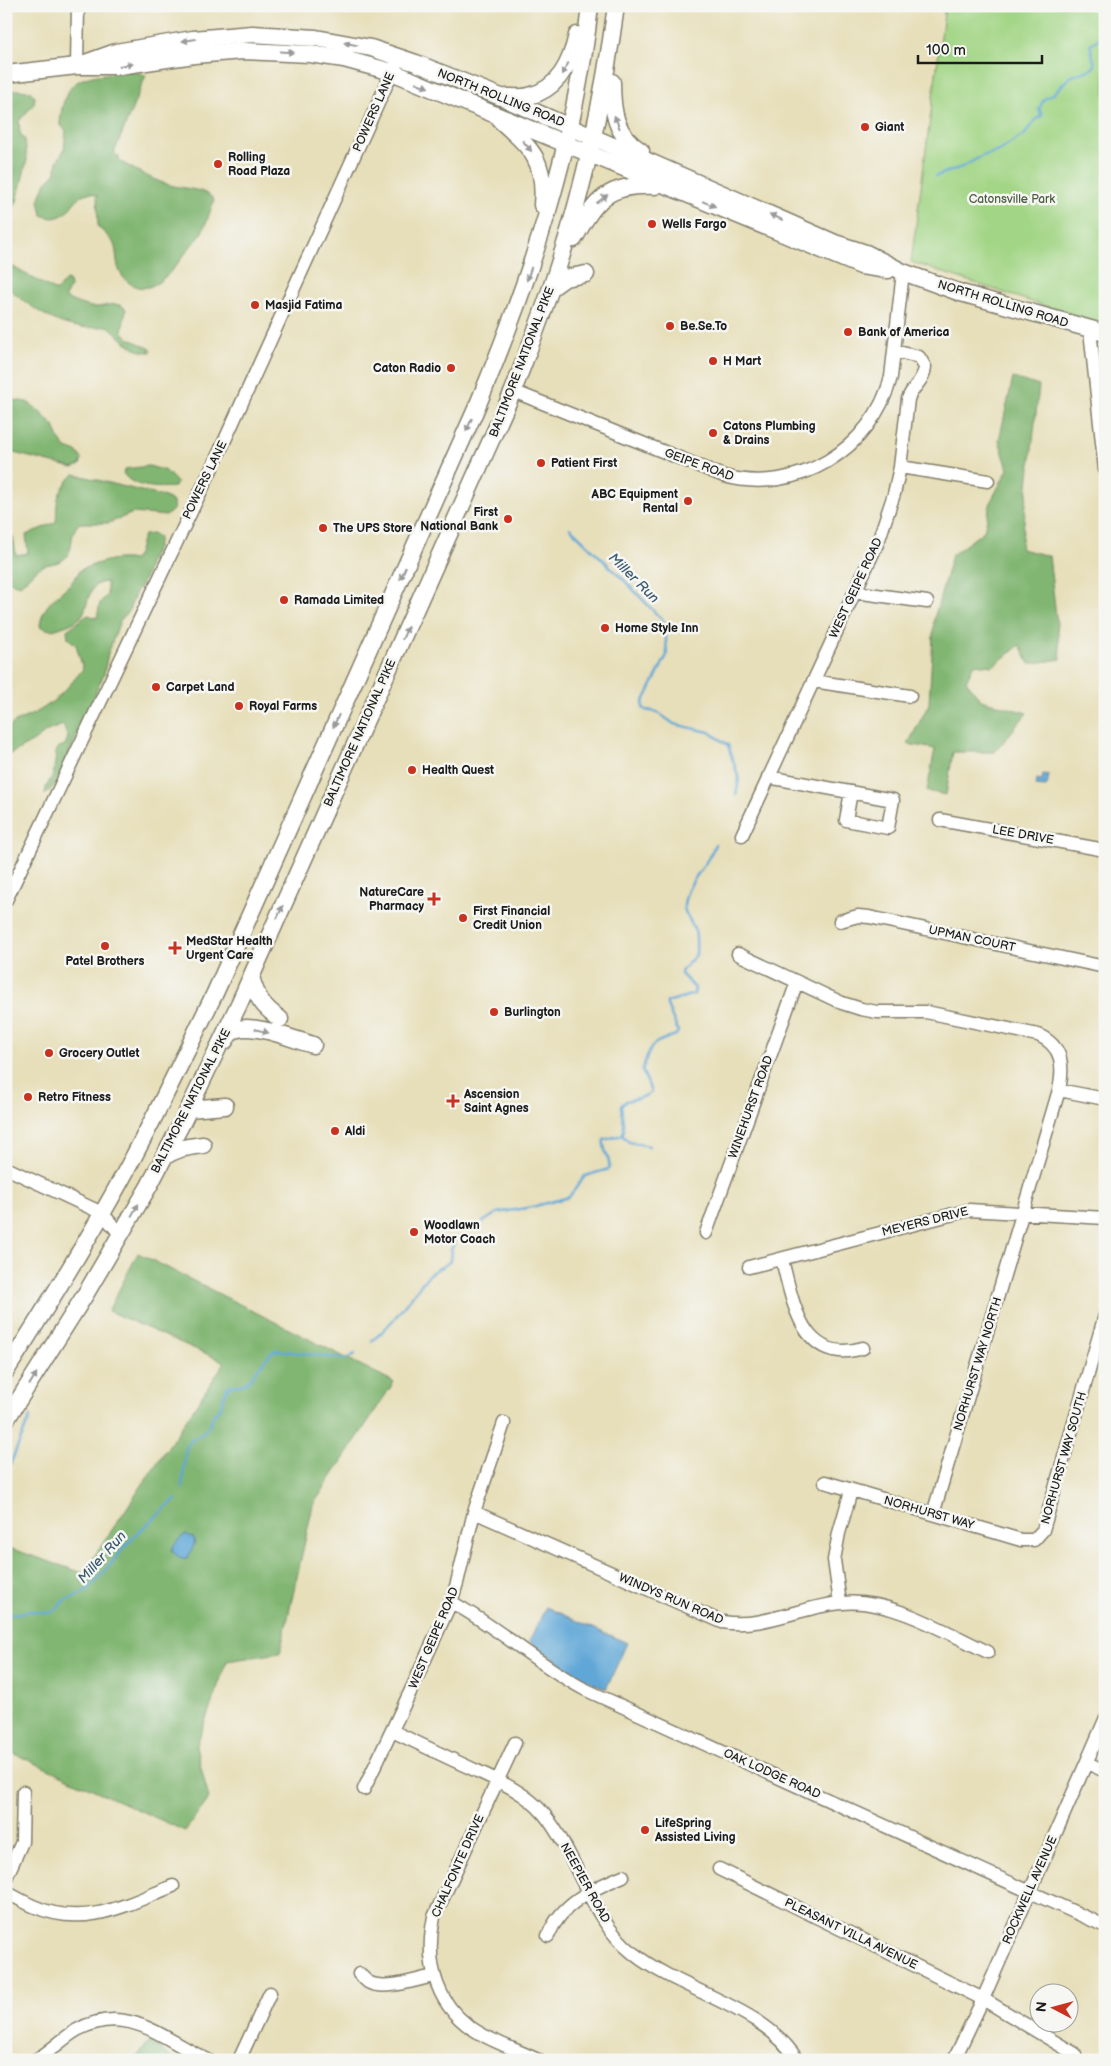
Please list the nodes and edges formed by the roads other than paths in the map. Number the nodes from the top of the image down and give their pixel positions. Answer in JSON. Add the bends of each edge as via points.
{"nodes":[{"id":1,"x":78,"y":6,"type":"edge"},
{"id":2,"x":584,"y":6,"type":"edge"},
{"id":3,"x":590,"y":6,"type":"edge"},
{"id":4,"x":616,"y":6,"type":"edge"},
{"id":5,"x":613,"y":30,"type":"junction"},
{"id":6,"x":395,"y":65,"type":"junction"},
{"id":7,"x":77,"y":66,"type":"junction"},
{"id":8,"x":6,"y":74,"type":"edge"},
{"id":9,"x":501,"y":97,"type":"junction"},
{"id":10,"x":492,"y":112,"type":"junction"},
{"id":11,"x":570,"y":126,"type":"junction"},
{"id":12,"x":566,"y":142,"type":"junction"},
{"id":13,"x":591,"y":145,"type":"junction"},
{"id":14,"x":680,"y":174,"type":"junction"},
{"id":15,"x":664,"y":186,"type":"junction"},
{"id":16,"x":539,"y":243,"type":"junction"},
{"id":17,"x":558,"y":269,"type":"junction"},
{"id":18,"x":903,"y":272,"type":"junction"},
{"id":19,"x":586,"y":274,"type":"dead end"},
{"id":20,"x":551,"y":288,"type":"junction"},
{"id":21,"x":1097,"y":331,"type":"edge"},
{"id":22,"x":894,"y":351,"type":"junction"},
{"id":23,"x":513,"y":391,"type":"junction"},
{"id":24,"x":900,"y":467,"type":"junction"},
{"id":25,"x":1105,"y":470,"type":"edge"},
{"id":26,"x":988,"y":481,"type":"dead end"},
{"id":27,"x":855,"y":592,"type":"junction"},
{"id":28,"x":927,"y":602,"type":"dead end"},
{"id":29,"x":813,"y":681,"type":"junction"},
{"id":30,"x":910,"y":696,"type":"dead end"},
{"id":31,"x":768,"y":777,"type":"junction"},
{"id":32,"x":851,"y":792,"type":"dead end"},
{"id":33,"x":940,"y":820,"type":"dead end"},
{"id":34,"x":742,"y":835,"type":"dead end"},
{"id":35,"x":1105,"y":850,"type":"edge"},
{"id":36,"x":6,"y":900,"type":"edge"},
{"id":37,"x":840,"y":921,"type":"dead end"},
{"id":38,"x":738,"y":954,"type":"dead end"},
{"id":39,"x":1105,"y":966,"type":"edge"},
{"id":40,"x":251,"y":977,"type":"junction"},
{"id":41,"x":796,"y":982,"type":"junction"},
{"id":42,"x":280,"y":1019,"type":"dead end"},
{"id":43,"x":313,"y":1045,"type":"dead end"},
{"id":44,"x":213,"y":1060,"type":"junction"},
{"id":45,"x":1059,"y":1090,"type":"junction"},
{"id":46,"x":1105,"y":1099,"type":"edge"},
{"id":47,"x":226,"y":1106,"type":"dead end"},
{"id":48,"x":186,"y":1115,"type":"junction"},
{"id":49,"x":163,"y":1159,"type":"junction"},
{"id":50,"x":6,"y":1168,"type":"edge"},
{"id":51,"x":102,"y":1213,"type":"junction"},
{"id":52,"x":1022,"y":1213,"type":"junction"},
{"id":53,"x":1105,"y":1218,"type":"edge"},
{"id":54,"x":706,"y":1233,"type":"dead end"},
{"id":55,"x":121,"y":1235,"type":"junction"},
{"id":56,"x":782,"y":1260,"type":"junction"},
{"id":57,"x":749,"y":1267,"type":"dead end"},
{"id":58,"x":1105,"y":1315,"type":"edge"},
{"id":59,"x":863,"y":1348,"type":"dead end"},
{"id":60,"x":6,"y":1371,"type":"edge"},
{"id":61,"x":6,"y":1420,"type":"edge"},
{"id":62,"x":504,"y":1423,"type":"dead end"},
{"id":63,"x":825,"y":1482,"type":"dead end"},
{"id":64,"x":851,"y":1491,"type":"junction"},
{"id":65,"x":474,"y":1512,"type":"junction"},
{"id":66,"x":933,"y":1514,"type":"junction"},
{"id":67,"x":1034,"y":1540,"type":"joint"},
{"id":68,"x":451,"y":1602,"type":"junction"},
{"id":69,"x":840,"y":1603,"type":"junction"},
{"id":70,"x":988,"y":1652,"type":"dead end"},
{"id":71,"x":1105,"y":1720,"type":"edge"},
{"id":72,"x":392,"y":1731,"type":"junction"},
{"id":73,"x":515,"y":1742,"type":"dead end"},
{"id":74,"x":1087,"y":1762,"type":"junction"},
{"id":75,"x":1105,"y":1771,"type":"edge"},
{"id":76,"x":498,"y":1781,"type":"junction"},
{"id":77,"x":364,"y":1789,"type":"dead end"},
{"id":78,"x":23,"y":1792,"type":"dead end"},
{"id":79,"x":719,"y":1869,"type":"dead end"},
{"id":80,"x":623,"y":1876,"type":"dead end"},
{"id":81,"x":6,"y":1878,"type":"edge"},
{"id":82,"x":173,"y":1886,"type":"dead end"},
{"id":83,"x":6,"y":1892,"type":"edge"},
{"id":84,"x":1029,"y":1892,"type":"junction"},
{"id":85,"x":588,"y":1893,"type":"junction"},
{"id":86,"x":1105,"y":1926,"type":"edge"},
{"id":87,"x":548,"y":1936,"type":"dead end"},
{"id":88,"x":360,"y":1974,"type":"dead end"},
{"id":89,"x":434,"y":1976,"type":"junction"},
{"id":90,"x":270,"y":1993,"type":"dead end"},
{"id":91,"x":983,"y":1998,"type":"junction"},
{"id":92,"x":1075,"y":2054,"type":"dead end"},
{"id":93,"x":36,"y":2060,"type":"edge"},
{"id":94,"x":208,"y":2060,"type":"edge"},
{"id":95,"x":239,"y":2060,"type":"edge"},
{"id":96,"x":538,"y":2060,"type":"edge"},
{"id":97,"x":797,"y":2060,"type":"edge"},
{"id":98,"x":954,"y":2060,"type":"edge"}],
"edges":[{"from":1,"to":7,"type":"street"},
{"from":2,"to":9,"type":"main road","one_way":true,"via":[[574,48],[561,77],[529,96]]},
{"from":3,"to":11,"type":"main road","name":"BALTIMORE NATIONAL PIKE"},
{"from":4,"to":5,"type":"main road","name":"BALTIMORE NATIONAL PIKE"},
{"from":5,"to":13,"type":"main road","name":"BALTIMORE NATIONAL PIKE"},
{"from":14,"to":5,"type":"main road","one_way":true,"via":[[630,143],[616,123],[612,100]]},
{"from":6,"to":7,"type":"main road","name":"NORTH ROLLING ROAD","via":[[289,51],[243,51],[119,66]]},
{"from":6,"to":9,"type":"main road","name":"NORTH ROLLING ROAD"},
{"from":6,"to":10,"type":"main road","name":"NORTH ROLLING ROAD","one_way":true},
{"from":6,"to":36,"type":"street","name":"POWERS LANE","via":[[219,452]]},
{"from":7,"to":8,"type":"main road","name":"NORTH ROLLING ROAD"},
{"from":9,"to":11,"type":"main road","name":"NORTH ROLLING ROAD"},
{"from":10,"to":12,"type":"main road","name":"NORTH ROLLING ROAD"},
{"from":10,"to":16,"type":"main road","one_way":true,"via":[[528,146],[542,169],[544,186]]},
{"from":11,"to":12,"type":"main road","name":"BALTIMORE NATIONAL PIKE"},
{"from":11,"to":13,"type":"main road","name":"NORTH ROLLING ROAD"},
{"from":12,"to":13,"type":"main road","name":"NORTH ROLLING ROAD"},
{"from":12,"to":16,"type":"main road","name":"BALTIMORE NATIONAL PIKE"},
{"from":13,"to":14,"type":"main road","name":"NORTH ROLLING ROAD"},
{"from":13,"to":15,"type":"main road","name":"NORTH ROLLING ROAD"},
{"from":13,"to":17,"type":"main road","name":"BALTIMORE NATIONAL PIKE"},
{"from":18,"to":14,"type":"main road","name":"NORTH ROLLING ROAD","one_way":true,"via":[[866,253],[827,240]]},
{"from":17,"to":15,"type":"main road","one_way":true,"via":[[584,220],[604,198],[628,186]]},
{"from":15,"to":18,"type":"main road","name":"NORTH ROLLING ROAD","one_way":true,"via":[[861,266]]},
{"from":16,"to":51,"type":"main road","name":"BALTIMORE NATIONAL PIKE","one_way":true,"via":[[513,319],[476,409],[223,976],[151,1123]]},
{"from":17,"to":20,"type":"main road","name":"BALTIMORE NATIONAL PIKE"},
{"from":18,"to":21,"type":"main road","name":"NORTH ROLLING ROAD","via":[[961,293]]},
{"from":18,"to":22,"type":"street","name":"GEIPE ROAD"},
{"from":19,"to":20,"type":"main road","via":[[565,278]]},
{"from":20,"to":23,"type":"main road","name":"BALTIMORE NATIONAL PIKE"},
{"from":21,"to":25,"type":"street"},
{"from":22,"to":23,"type":"street","name":"GEIPE ROAD","via":[[887,391],[880,408],[860,435],[842,452],[816,468],[778,480],[736,480],[724,476]]},
{"from":22,"to":24,"type":"street","name":"WEST GEIPE ROAD","via":[[919,357],[925,367],[922,379],[908,399]]},
{"from":40,"to":23,"type":"main road","name":"BALTIMORE NATIONAL PIKE","one_way":true},
{"from":24,"to":26,"type":"street"},
{"from":24,"to":27,"type":"street","name":"WEST GEIPE ROAD","via":[[878,542]]},
{"from":27,"to":28,"type":"street"},
{"from":27,"to":29,"type":"street","name":"WEST GEIPE ROAD"},
{"from":29,"to":30,"type":"street"},
{"from":29,"to":31,"type":"street","name":"WEST GEIPE ROAD"},
{"from":31,"to":32,"type":"street"},
{"from":31,"to":34,"type":"street","name":"WEST GEIPE ROAD"},
{"from":33,"to":35,"type":"street","name":"LEE DRIVE"},
{"from":37,"to":39,"type":"street","name":"UPMAN COURT","via":[[869,917]]},
{"from":38,"to":41,"type":"street"},
{"from":40,"to":42,"type":"main road","via":[[262,1004]]},
{"from":40,"to":44,"type":"main road","name":"BALTIMORE NATIONAL PIKE"},
{"from":41,"to":45,"type":"street","via":[[861,1009],[926,1012],[1038,1035],[1052,1044],[1061,1060]]},
{"from":41,"to":54,"type":"street","name":"WINEHURST ROAD"},
{"from":44,"to":43,"type":"main road","one_way":true,"via":[[230,1033],[243,1028],[250,1027]]},
{"from":44,"to":48,"type":"main road","name":"BALTIMORE NATIONAL PIKE"},
{"from":45,"to":46,"type":"street"},
{"from":45,"to":52,"type":"street","name":"NORHURST WAY NORTH"},
{"from":47,"to":48,"type":"main road"},
{"from":48,"to":49,"type":"main road","name":"BALTIMORE NATIONAL PIKE"},
{"from":48,"to":49,"type":"main road","via":[[190,1132],[203,1146],[182,1147]]},
{"from":55,"to":49,"type":"main road","name":"BALTIMORE NATIONAL PIKE","one_way":true},
{"from":50,"to":51,"type":"street"},
{"from":51,"to":55,"type":"street"},
{"from":51,"to":60,"type":"main road","name":"BALTIMORE NATIONAL PIKE"},
{"from":52,"to":53,"type":"street","name":"MEYERS DRIVE"},
{"from":52,"to":56,"type":"street","name":"MEYERS DRIVE","via":[[961,1212]]},
{"from":52,"to":66,"type":"street","name":"NORHURST WAY NORTH"},
{"from":61,"to":55,"type":"main road","name":"BALTIMORE NATIONAL PIKE","one_way":true},
{"from":56,"to":57,"type":"street","name":"MEYERS DRIVE"},
{"from":56,"to":59,"type":"street","via":[[796,1313],[808,1335],[836,1350]]},
{"from":58,"to":67,"type":"street","name":"NORHURST WAY SOUTH","via":[[1043,1530]]},
{"from":62,"to":65,"type":"street","name":"WEST GEIPE ROAD"},
{"from":63,"to":64,"type":"street","name":"NORHURST WAY"},
{"from":64,"to":66,"type":"street","name":"NORHURST WAY"},
{"from":64,"to":69,"type":"street","via":[[834,1560]]},
{"from":65,"to":68,"type":"street","name":"WEST GEIPE ROAD"},
{"from":65,"to":69,"type":"street","name":"WINDYS RUN ROAD","via":[[722,1622],[758,1622]]},
{"from":66,"to":67,"type":"street","name":"NORHURST WAY","via":[[1020,1540]]},
{"from":68,"to":72,"type":"street","name":"WEST GEIPE ROAD"},
{"from":68,"to":84,"type":"street","name":"OAK LODGE ROAD","via":[[486,1622],[561,1677],[584,1689]]},
{"from":69,"to":70,"type":"street","name":"WINDYS RUN ROAD","via":[[864,1602],[888,1607]]},
{"from":71,"to":74,"type":"street","name":"ROCKWELL AVENUE"},
{"from":72,"to":76,"type":"street","name":"NEEPIER ROAD"},
{"from":72,"to":77,"type":"street","name":"WEST GEIPE ROAD"},
{"from":73,"to":76,"type":"street","name":"CHALFONTE DRIVE"},
{"from":74,"to":75,"type":"street"},
{"from":74,"to":84,"type":"street","name":"ROCKWELL AVENUE"},
{"from":76,"to":85,"type":"street","name":"NEEPIER ROAD","via":[[543,1813],[562,1841]]},
{"from":76,"to":89,"type":"street","name":"CHALFONTE DRIVE","via":[[434,1917],[430,1944]]},
{"from":78,"to":81,"type":"street","via":[[22,1842]]},
{"from":79,"to":91,"type":"street","name":"PLEASANT VILLA AVENUE"},
{"from":80,"to":85,"type":"street"},
{"from":82,"to":83,"type":"street","via":[[110,1911],[80,1916],[49,1912]]},
{"from":84,"to":86,"type":"street","name":"OAK LODGE ROAD"},
{"from":84,"to":91,"type":"street","name":"ROCKWELL AVENUE"},
{"from":85,"to":87,"type":"street","via":[[560,1914]]},
{"from":85,"to":97,"type":"street","name":"NEEPIER ROAD","via":[[612,1931],[632,1953],[671,1977],[762,2023],[778,2035]]},
{"from":88,"to":89,"type":"street","via":[[377,1985]]},
{"from":89,"to":96,"type":"street","name":"CHALFONTE DRIVE","via":[[443,1997],[465,2023],[481,2034]]},
{"from":90,"to":95,"type":"street"},
{"from":91,"to":92,"type":"street","name":"PLEASANT VILLA AVENUE"},
{"from":91,"to":98,"type":"street","name":"ROCKWELL AVENUE"},
{"from":93,"to":94,"type":"street","via":[[76,2031],[89,2025],[119,2020],[147,2026]]}]}
